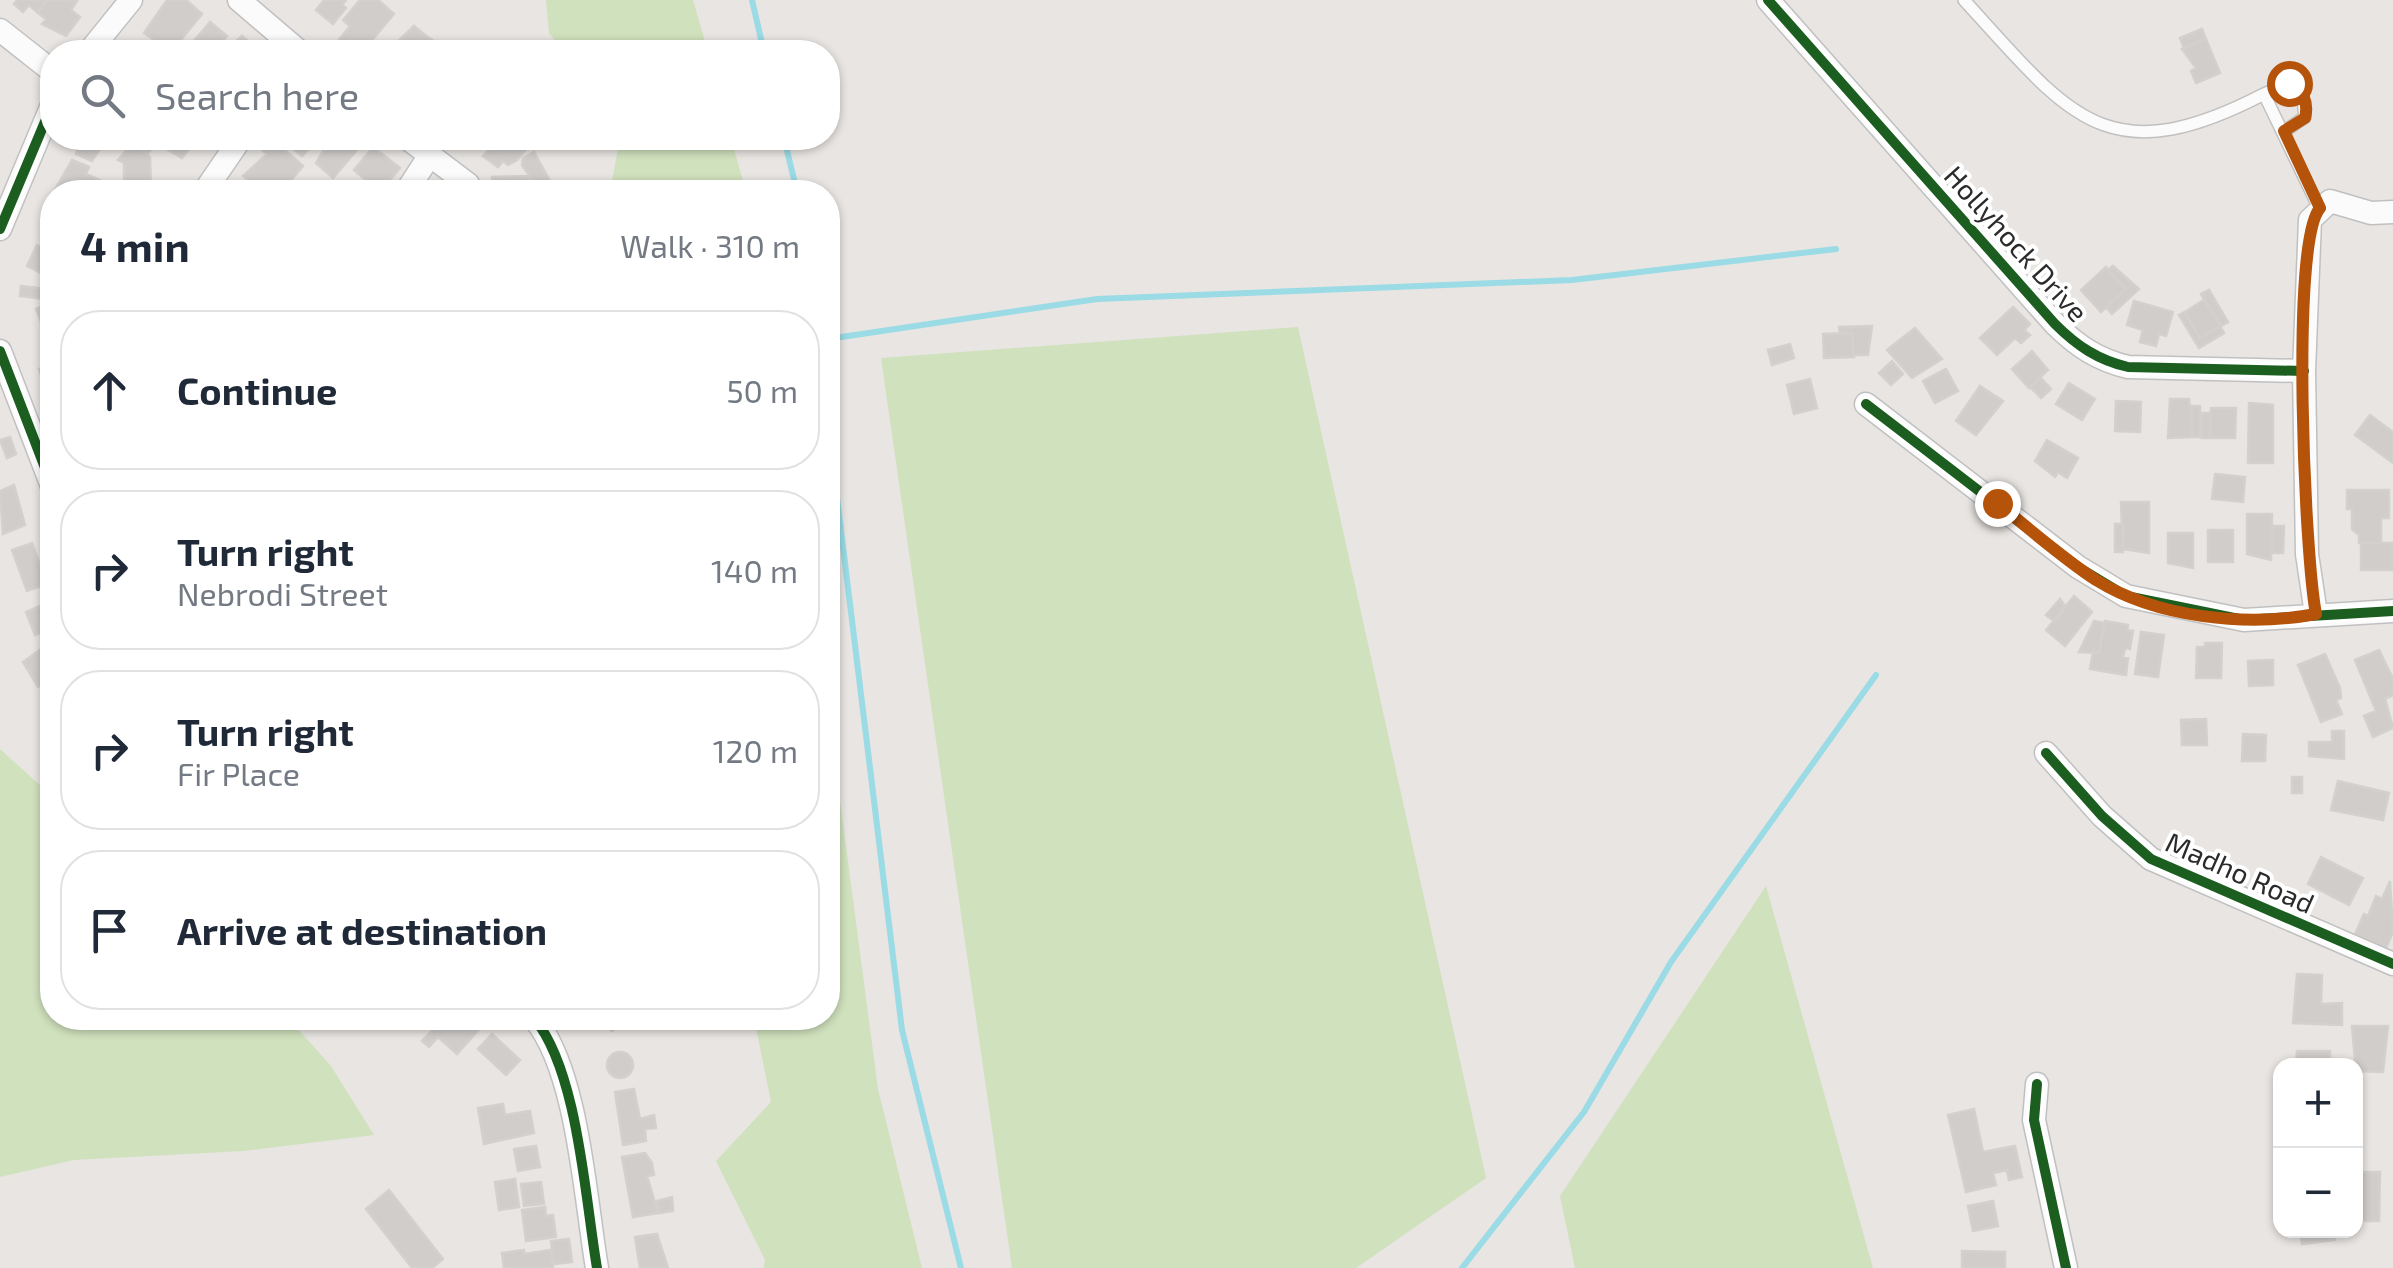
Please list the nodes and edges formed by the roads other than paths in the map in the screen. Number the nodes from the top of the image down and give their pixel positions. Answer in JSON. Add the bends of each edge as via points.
{"nodes":[{"id":1,"x":131,"y":0,"type":"edge"},
{"id":2,"x":239,"y":0,"type":"edge"},
{"id":3,"x":1768,"y":0,"type":"edge"},
{"id":4,"x":1964,"y":0,"type":"edge"},
{"id":5,"x":0,"y":30,"type":"edge"},
{"id":6,"x":98,"y":40,"type":"edge"},
{"id":7,"x":286,"y":40,"type":"edge"},
{"id":8,"x":40,"y":62,"type":"edge"},
{"id":9,"x":2264,"y":94,"type":"junction"},
{"id":10,"x":2284,"y":131,"type":"junction"},
{"id":11,"x":40,"y":134,"type":"edge"},
{"id":12,"x":233,"y":150,"type":"edge"},
{"id":13,"x":422,"y":150,"type":"edge"},
{"id":14,"x":430,"y":156,"type":"junction"},
{"id":15,"x":212,"y":180,"type":"edge"},
{"id":16,"x":414,"y":180,"type":"edge"},
{"id":17,"x":463,"y":180,"type":"edge"},
{"id":18,"x":2320,"y":208,"type":"junction"},
{"id":19,"x":2393,"y":212,"type":"edge"},
{"id":20,"x":0,"y":230,"type":"edge"},
{"id":21,"x":0,"y":350,"type":"edge"},
{"id":22,"x":2304,"y":370,"type":"junction"},
{"id":23,"x":1866,"y":404,"type":"dead end"},
{"id":24,"x":40,"y":455,"type":"edge"},
{"id":25,"x":2393,"y":612,"type":"edge"},
{"id":26,"x":2316,"y":614,"type":"junction"},
{"id":27,"x":2046,"y":753,"type":"dead end"},
{"id":28,"x":2393,"y":964,"type":"edge"},
{"id":29,"x":541,"y":1030,"type":"edge"},
{"id":30,"x":2037,"y":1084,"type":"dead end"},
{"id":31,"x":597,"y":1268,"type":"edge"},
{"id":32,"x":2066,"y":1268,"type":"edge"}],
"edges":[{"from":1,"to":6,"type":"street"},
{"from":2,"to":7,"type":"street"},
{"from":3,"to":22,"type":"street","name":"Hollyhock Drive","via":[[2083,349],[2128,368]]},
{"from":4,"to":9,"type":"lane","via":[[2052,94],[2096,125],[2133,134],[2175,132]]},
{"from":5,"to":8,"type":"street"},
{"from":9,"to":10,"type":"lane"},
{"from":9,"to":10,"type":"lane","via":[[2289,83],[2302,92],[2305,118]]},
{"from":10,"to":18,"type":"lane"},
{"from":11,"to":20,"type":"street"},
{"from":12,"to":15,"type":"street"},
{"from":13,"to":14,"type":"street"},
{"from":14,"to":16,"type":"street"},
{"from":14,"to":17,"type":"street"},
{"from":18,"to":19,"type":"street","via":[[2330,201]]},
{"from":18,"to":22,"type":"street","via":[[2310,220],[2306,246]]},
{"from":21,"to":24,"type":"street"},
{"from":22,"to":26,"type":"street","via":[[2307,554]]},
{"from":23,"to":26,"type":"street","via":[[2078,567],[2126,596],[2244,620]]},
{"from":25,"to":26,"type":"street"},
{"from":27,"to":28,"type":"street","name":"Madho Road","via":[[2151,859]]},
{"from":29,"to":31,"type":"street","via":[[566,1088]]},
{"from":30,"to":32,"type":"street","via":[[2034,1120]]}]}
